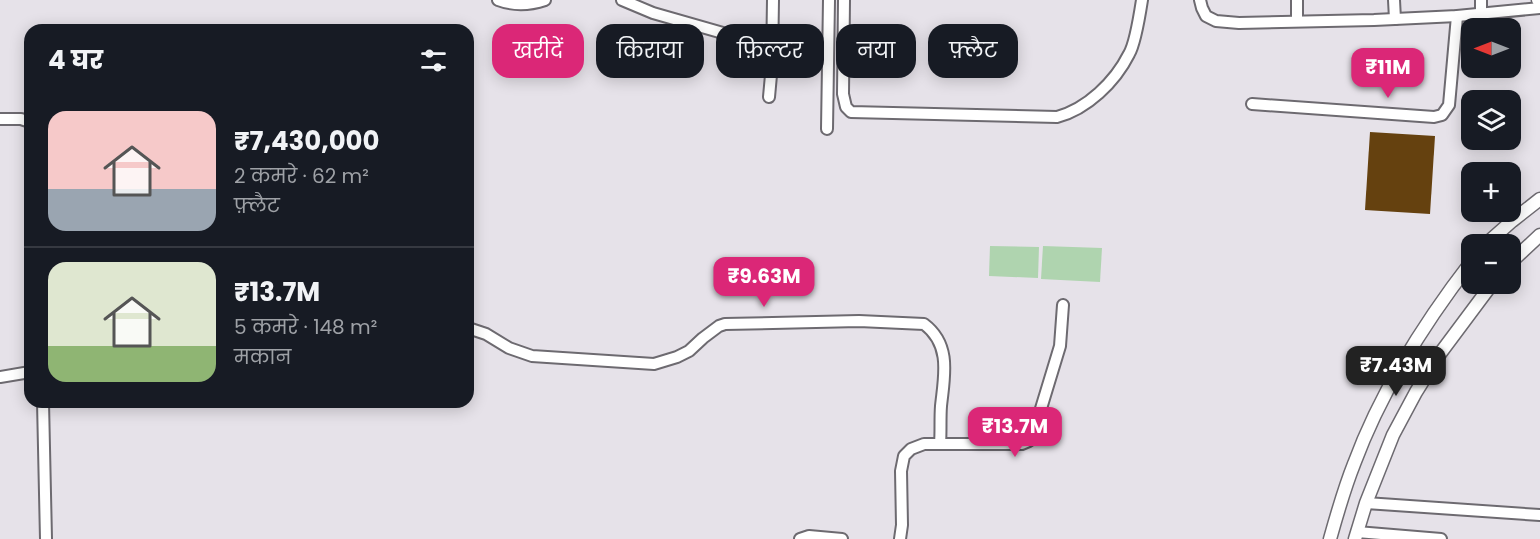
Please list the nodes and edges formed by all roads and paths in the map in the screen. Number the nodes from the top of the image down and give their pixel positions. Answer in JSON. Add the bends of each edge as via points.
{"nodes":[{"id":1,"x":498,"y":0,"type":"edge"},
{"id":2,"x":545,"y":0,"type":"edge"},
{"id":3,"x":622,"y":0,"type":"edge"},
{"id":4,"x":772,"y":0,"type":"edge"},
{"id":5,"x":829,"y":0,"type":"edge"},
{"id":6,"x":844,"y":0,"type":"edge"},
{"id":7,"x":1142,"y":0,"type":"edge"},
{"id":8,"x":1200,"y":0,"type":"edge"},
{"id":9,"x":1297,"y":0,"type":"edge"},
{"id":10,"x":1394,"y":0,"type":"edge"},
{"id":11,"x":1481,"y":0,"type":"edge"},
{"id":12,"x":1540,"y":8,"type":"edge"},
{"id":13,"x":1480,"y":14,"type":"junction"},
{"id":14,"x":1457,"y":16,"type":"junction"},
{"id":15,"x":1395,"y":19,"type":"junction"},
{"id":16,"x":1297,"y":21,"type":"junction"},
{"id":17,"x":772,"y":24,"type":"edge"},
{"id":18,"x":716,"y":31,"type":"edge"},
{"id":19,"x":770,"y":78,"type":"edge"},
{"id":20,"x":769,"y":97,"type":"dead end"},
{"id":21,"x":1252,"y":104,"type":"dead end"},
{"id":22,"x":0,"y":119,"type":"edge"},
{"id":23,"x":24,"y":121,"type":"edge"},
{"id":24,"x":827,"y":129,"type":"dead end"},
{"id":25,"x":1540,"y":198,"type":"edge"},
{"id":26,"x":1497,"y":234,"type":"edge"},
{"id":27,"x":1540,"y":235,"type":"edge"},
{"id":28,"x":1521,"y":252,"type":"edge"},
{"id":29,"x":1461,"y":277,"type":"edge"},
{"id":30,"x":1485,"y":294,"type":"edge"},
{"id":31,"x":1063,"y":305,"type":"dead end"},
{"id":32,"x":474,"y":330,"type":"edge"},
{"id":33,"x":24,"y":373,"type":"edge"},
{"id":34,"x":0,"y":377,"type":"edge"},
{"id":35,"x":43,"y":408,"type":"edge"},
{"id":36,"x":940,"y":444,"type":"junction"},
{"id":37,"x":1366,"y":503,"type":"junction"},
{"id":38,"x":1540,"y":515,"type":"edge"},
{"id":39,"x":1356,"y":536,"type":"edge"},
{"id":40,"x":46,"y":539,"type":"edge"},
{"id":41,"x":800,"y":539,"type":"edge"},
{"id":42,"x":842,"y":539,"type":"edge"},
{"id":43,"x":900,"y":539,"type":"edge"},
{"id":44,"x":1330,"y":539,"type":"edge"},
{"id":45,"x":1441,"y":539,"type":"edge"}],
"edges":[{"from":1,"to":2,"type":"street","via":[[531,4]]},
{"from":3,"to":18,"type":"street"},
{"from":4,"to":17,"type":"street"},
{"from":5,"to":24,"type":"street"},
{"from":6,"to":7,"type":"street","via":[[843,94],[851,112],[1058,117],[1088,103],[1116,75],[1130,53]]},
{"from":8,"to":16,"type":"street","via":[[1206,16],[1216,21]]},
{"from":9,"to":16,"type":"street"},
{"from":10,"to":15,"type":"street"},
{"from":11,"to":13,"type":"street"},
{"from":12,"to":13,"type":"street"},
{"from":13,"to":14,"type":"street"},
{"from":14,"to":15,"type":"street"},
{"from":14,"to":21,"type":"street","via":[[1449,105],[1442,115]]},
{"from":15,"to":16,"type":"street"},
{"from":19,"to":20,"type":"street"},
{"from":22,"to":23,"type":"street"},
{"from":25,"to":26,"type":"street"},
{"from":27,"to":28,"type":"street"},
{"from":29,"to":44,"type":"street","via":[[1416,340],[1372,422],[1354,463]]},
{"from":30,"to":37,"type":"street","via":[[1416,392],[1393,435]]},
{"from":31,"to":36,"type":"street","via":[[1060,346],[1029,441]]},
{"from":32,"to":36,"type":"street","via":[[532,356],[654,364],[689,351],[725,324],[924,324],[939,340],[943,353]]},
{"from":33,"to":34,"type":"street"},
{"from":35,"to":40,"type":"street"},
{"from":36,"to":43,"type":"street","via":[[924,444],[904,456]]},
{"from":37,"to":38,"type":"street"},
{"from":37,"to":39,"type":"street"},
{"from":39,"to":45,"type":"street"},
{"from":41,"to":42,"type":"street"}]}
